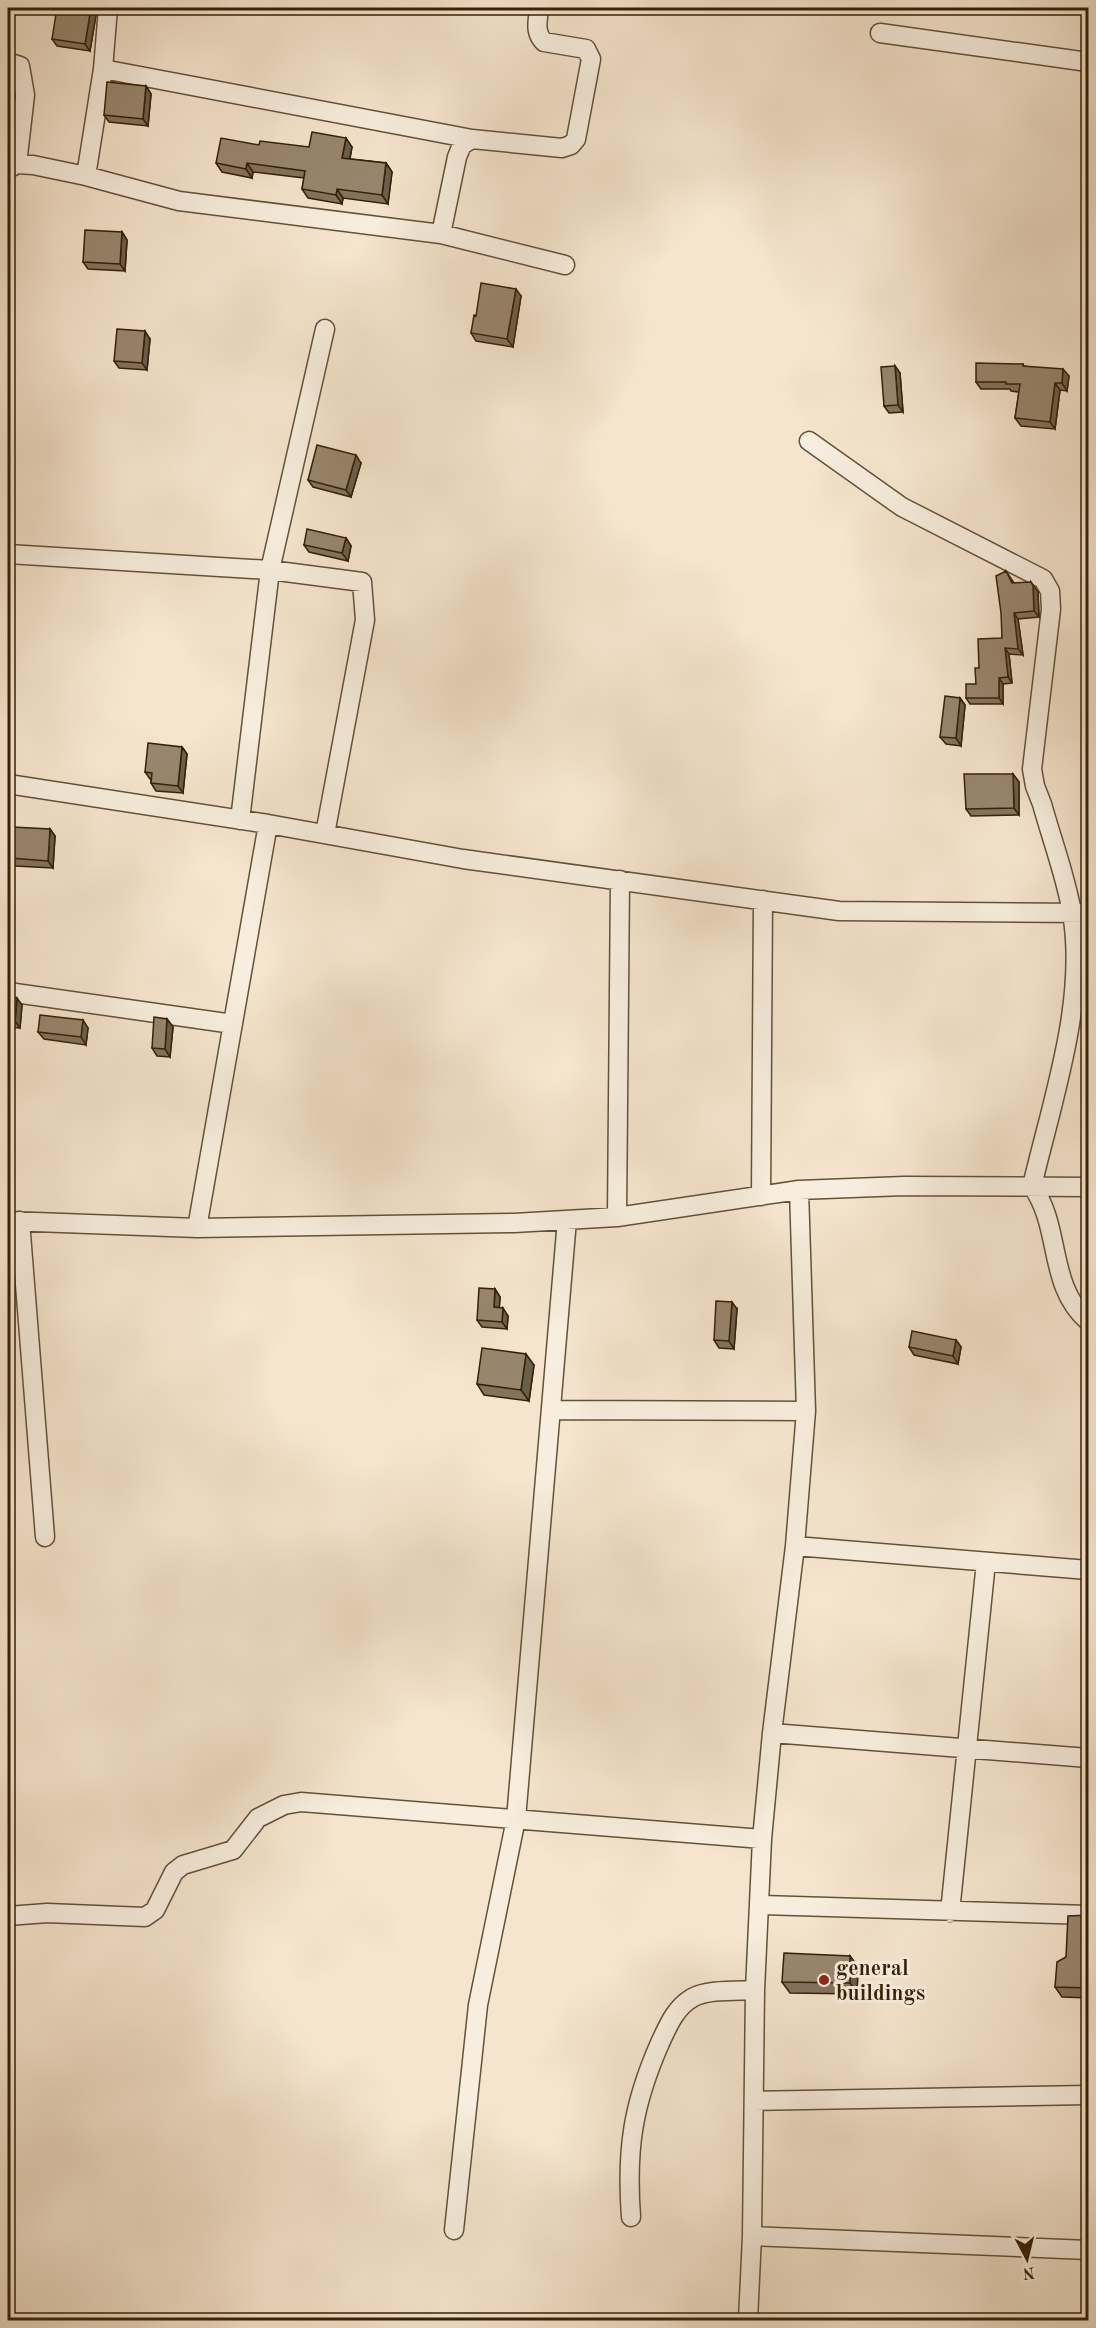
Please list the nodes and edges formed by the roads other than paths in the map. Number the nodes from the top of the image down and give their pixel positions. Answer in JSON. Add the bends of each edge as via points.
{"nodes":[{"id":1,"x":108,"y":8,"type":"edge"},
{"id":2,"x":539,"y":8,"type":"edge"},
{"id":3,"x":880,"y":33,"type":"dead end"},
{"id":4,"x":8,"y":62,"type":"edge"},
{"id":5,"x":1089,"y":62,"type":"edge"},
{"id":6,"x":103,"y":69,"type":"junction"},
{"id":7,"x":472,"y":139,"type":"junction"},
{"id":8,"x":12,"y":167,"type":"edge"},
{"id":9,"x":86,"y":176,"type":"junction"},
{"id":10,"x":441,"y":234,"type":"junction"},
{"id":11,"x":565,"y":265,"type":"dead end"},
{"id":12,"x":325,"y":329,"type":"dead end"},
{"id":13,"x":809,"y":441,"type":"dead end"},
{"id":14,"x":8,"y":554,"type":"edge"},
{"id":15,"x":270,"y":570,"type":"junction"},
{"id":16,"x":8,"y":784,"type":"edge"},
{"id":17,"x":240,"y":820,"type":"junction"},
{"id":18,"x":268,"y":824,"type":"junction"},
{"id":19,"x":325,"y":834,"type":"junction"},
{"id":20,"x":620,"y":880,"type":"junction"},
{"id":21,"x":763,"y":900,"type":"junction"},
{"id":22,"x":1080,"y":913,"type":"edge"},
{"id":23,"x":8,"y":992,"type":"edge"},
{"id":24,"x":233,"y":1024,"type":"junction"},
{"id":25,"x":1032,"y":1186,"type":"junction"},
{"id":26,"x":1089,"y":1187,"type":"edge"},
{"id":27,"x":799,"y":1190,"type":"junction"},
{"id":28,"x":761,"y":1196,"type":"junction"},
{"id":29,"x":617,"y":1217,"type":"junction"},
{"id":30,"x":567,"y":1220,"type":"junction"},
{"id":31,"x":14,"y":1221,"type":"edge"},
{"id":32,"x":197,"y":1228,"type":"junction"},
{"id":33,"x":1089,"y":1321,"type":"edge"},
{"id":34,"x":551,"y":1410,"type":"junction"},
{"id":35,"x":806,"y":1411,"type":"junction"},
{"id":36,"x":45,"y":1537,"type":"dead end"},
{"id":37,"x":795,"y":1546,"type":"junction"},
{"id":38,"x":986,"y":1562,"type":"junction"},
{"id":39,"x":1089,"y":1570,"type":"edge"},
{"id":40,"x":772,"y":1733,"type":"junction"},
{"id":41,"x":966,"y":1749,"type":"junction"},
{"id":42,"x":1089,"y":1758,"type":"edge"},
{"id":43,"x":516,"y":1819,"type":"junction"},
{"id":44,"x":762,"y":1839,"type":"junction"},
{"id":45,"x":760,"y":1905,"type":"junction"},
{"id":46,"x":950,"y":1912,"type":"junction"},
{"id":47,"x":1089,"y":1915,"type":"edge"},
{"id":48,"x":8,"y":1916,"type":"edge"},
{"id":49,"x":755,"y":1990,"type":"junction"},
{"id":50,"x":1089,"y":2095,"type":"edge"},
{"id":51,"x":754,"y":2102,"type":"junction"},
{"id":52,"x":630,"y":2217,"type":"dead end"},
{"id":53,"x":454,"y":2230,"type":"dead end"},
{"id":54,"x":752,"y":2236,"type":"junction"},
{"id":55,"x":1089,"y":2250,"type":"edge"},
{"id":56,"x":748,"y":2320,"type":"edge"}],
"edges":[{"from":1,"to":6,"type":"street"},
{"from":2,"to":7,"type":"street","via":[[537,31],[544,42],[586,49],[591,59],[576,139],[562,148]]},
{"from":3,"to":5,"type":"street"},
{"from":4,"to":8,"type":"street","via":[[20,66],[25,95]]},
{"from":6,"to":7,"type":"street"},
{"from":6,"to":9,"type":"street"},
{"from":7,"to":10,"type":"street","via":[[462,146],[457,157]]},
{"from":8,"to":9,"type":"street","via":[[33,165]]},
{"from":9,"to":10,"type":"street","via":[[179,201]]},
{"from":10,"to":11,"type":"street"},
{"from":12,"to":15,"type":"street"},
{"from":13,"to":22,"type":"street","via":[[902,507],[1043,579],[1050,591],[1032,769]]},
{"from":14,"to":15,"type":"street"},
{"from":15,"to":17,"type":"street"},
{"from":15,"to":19,"type":"street","via":[[362,582],[366,620]]},
{"from":16,"to":17,"type":"street"},
{"from":17,"to":18,"type":"street"},
{"from":18,"to":19,"type":"street"},
{"from":18,"to":24,"type":"street"},
{"from":19,"to":20,"type":"street","via":[[463,859]]},
{"from":20,"to":21,"type":"street"},
{"from":20,"to":29,"type":"street"},
{"from":21,"to":22,"type":"street","via":[[839,910]]},
{"from":21,"to":28,"type":"street"},
{"from":22,"to":25,"type":"street","via":[[1075,998]]},
{"from":23,"to":24,"type":"street"},
{"from":24,"to":32,"type":"street"},
{"from":25,"to":26,"type":"street"},
{"from":25,"to":27,"type":"street"},
{"from":25,"to":33,"type":"street","via":[[1041,1198],[1064,1289]]},
{"from":27,"to":28,"type":"street"},
{"from":27,"to":35,"type":"street"},
{"from":28,"to":29,"type":"street"},
{"from":29,"to":30,"type":"street"},
{"from":30,"to":32,"type":"street"},
{"from":30,"to":34,"type":"street"},
{"from":31,"to":32,"type":"street"},
{"from":31,"to":36,"type":"street"},
{"from":34,"to":35,"type":"street"},
{"from":34,"to":43,"type":"street"},
{"from":35,"to":37,"type":"street"},
{"from":37,"to":38,"type":"street"},
{"from":37,"to":40,"type":"street"},
{"from":38,"to":39,"type":"street"},
{"from":38,"to":41,"type":"street"},
{"from":40,"to":41,"type":"street"},
{"from":40,"to":44,"type":"street"},
{"from":41,"to":42,"type":"street"},
{"from":41,"to":46,"type":"street"},
{"from":43,"to":44,"type":"street"},
{"from":43,"to":48,"type":"street","via":[[301,1802],[284,1805],[258,1818],[233,1850],[183,1865],[174,1872],[155,1910],[145,1917],[47,1912]]},
{"from":43,"to":53,"type":"street","via":[[478,2005]]},
{"from":44,"to":45,"type":"street"},
{"from":45,"to":46,"type":"street"},
{"from":45,"to":49,"type":"street"},
{"from":46,"to":47,"type":"street"},
{"from":49,"to":51,"type":"street"},
{"from":49,"to":52,"type":"street","via":[[692,1998],[671,2018],[645,2077],[632,2123]]},
{"from":50,"to":51,"type":"street"},
{"from":51,"to":54,"type":"street"},
{"from":54,"to":55,"type":"street"},
{"from":54,"to":56,"type":"street"}]}
